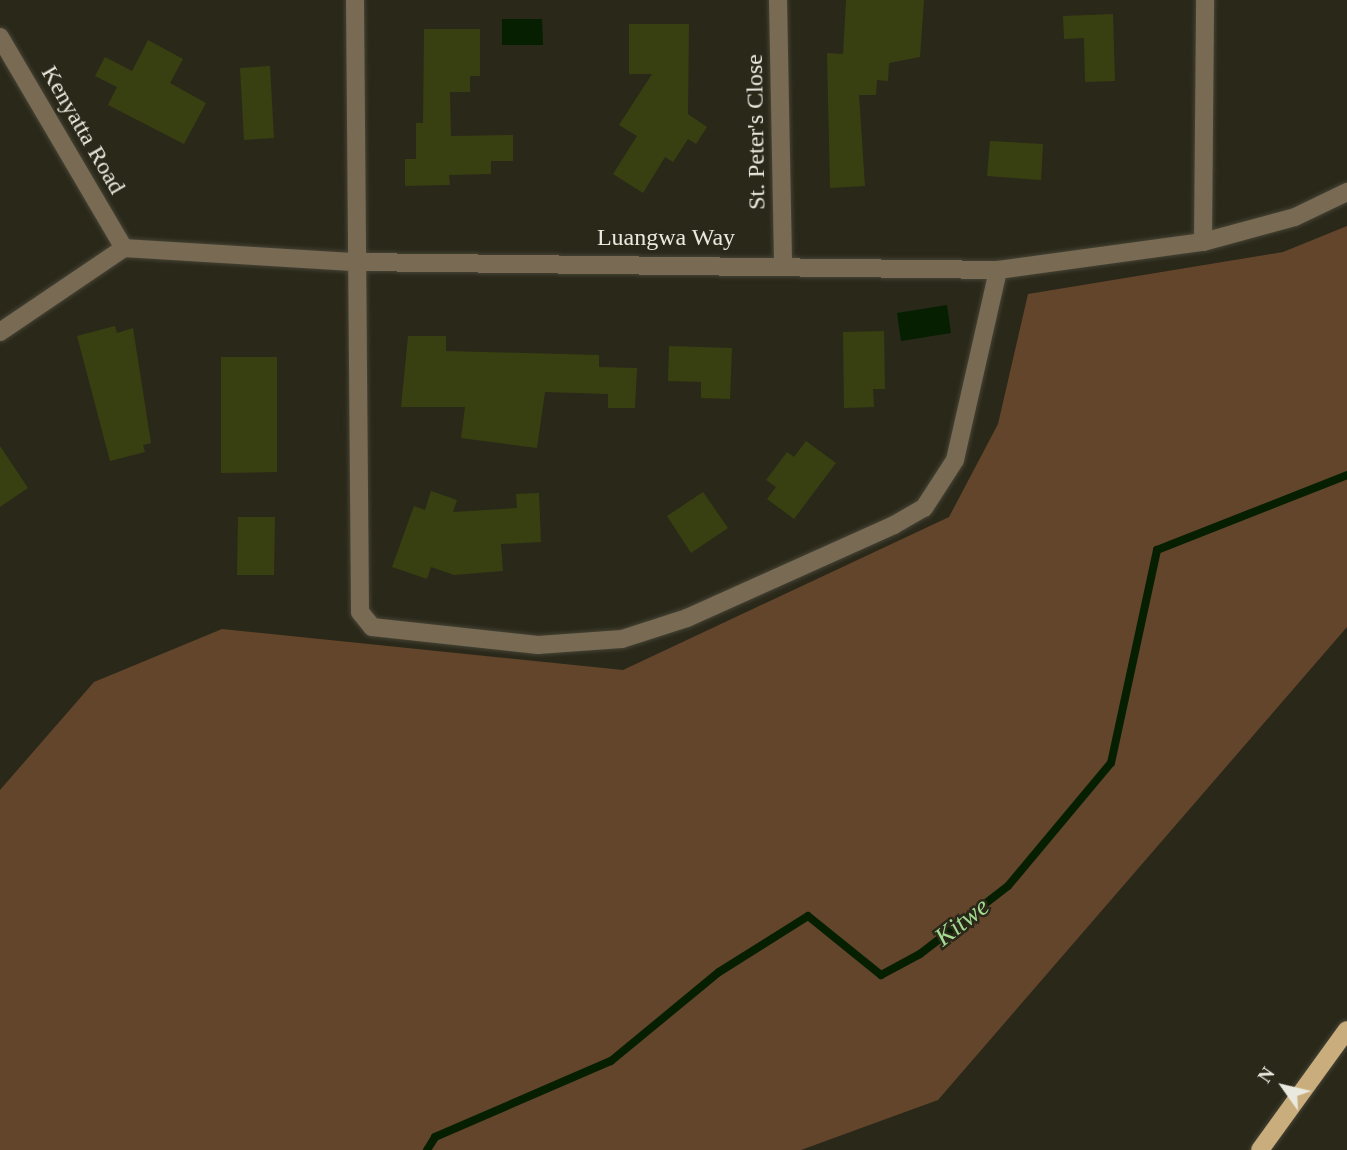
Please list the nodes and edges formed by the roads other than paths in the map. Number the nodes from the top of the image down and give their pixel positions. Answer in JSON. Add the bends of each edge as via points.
{"nodes":[{"id":1,"x":355,"y":0,"type":"edge"},
{"id":2,"x":778,"y":0,"type":"edge"},
{"id":3,"x":1205,"y":0,"type":"edge"},
{"id":4,"x":0,"y":37,"type":"edge"},
{"id":5,"x":1347,"y":192,"type":"edge"},
{"id":6,"x":1203,"y":242,"type":"junction"},
{"id":7,"x":124,"y":248,"type":"junction"},
{"id":8,"x":356,"y":262,"type":"junction"},
{"id":9,"x":783,"y":262,"type":"junction"},
{"id":10,"x":998,"y":270,"type":"junction"},
{"id":11,"x":0,"y":332,"type":"edge"},
{"id":12,"x":1347,"y":1030,"type":"edge"},
{"id":13,"x":1259,"y":1150,"type":"edge"}],
"edges":[{"from":1,"to":8,"type":"street"},
{"from":2,"to":9,"type":"street","name":"St. Peter's Close"},
{"from":3,"to":6,"type":"street"},
{"from":4,"to":7,"type":"street","name":"Kenyatta Road"},
{"from":5,"to":6,"type":"street","name":"Luangwa Way","via":[[1295,217]]},
{"from":6,"to":10,"type":"street","name":"Luangwa Way"},
{"from":7,"to":8,"type":"street","name":"Luangwa Way"},
{"from":7,"to":11,"type":"street"},
{"from":8,"to":9,"type":"street","name":"Luangwa Way"},
{"from":8,"to":10,"type":"street","via":[[363,620],[380,630],[538,645],[622,639],[687,618],[924,508],[955,460]]},
{"from":9,"to":10,"type":"street","name":"Luangwa Way"},
{"from":12,"to":13,"type":"main road"}]}
